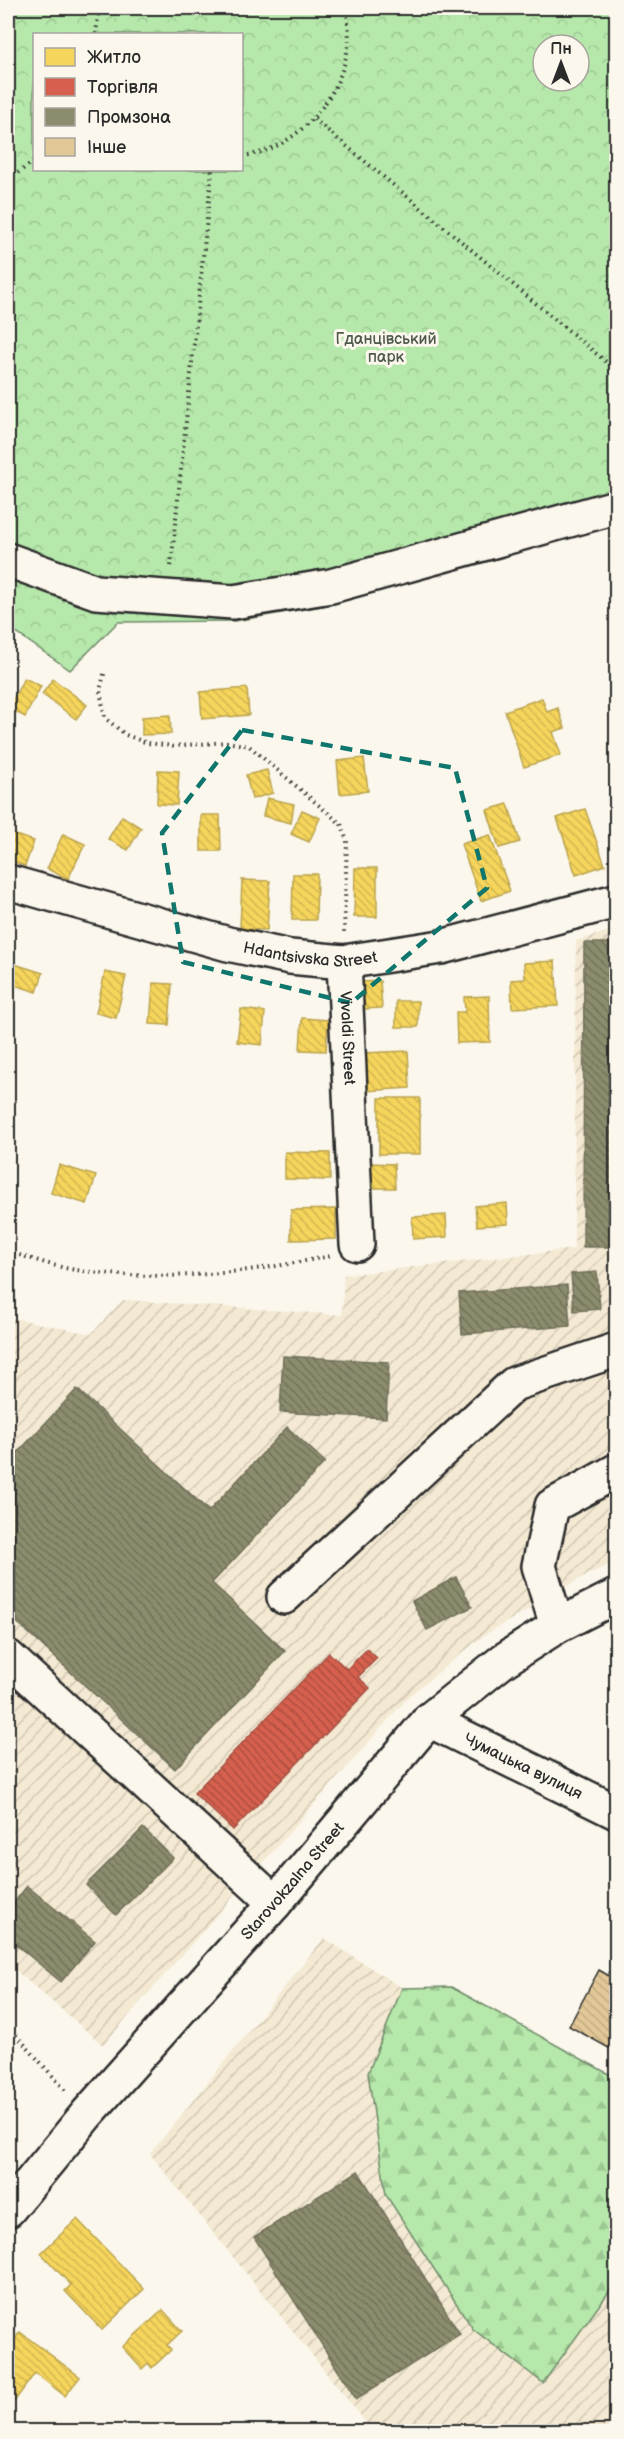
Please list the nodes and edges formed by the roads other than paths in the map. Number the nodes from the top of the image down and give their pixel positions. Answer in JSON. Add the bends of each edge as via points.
{"nodes":[{"id":1,"x":616,"y":507,"type":"edge"},
{"id":2,"x":8,"y":560,"type":"edge"},
{"id":3,"x":8,"y":882,"type":"edge"},
{"id":4,"x":616,"y":901,"type":"edge"},
{"id":5,"x":344,"y":963,"type":"junction"},
{"id":6,"x":357,"y":1244,"type":"road end"},
{"id":7,"x":616,"y":1350,"type":"edge"},
{"id":8,"x":616,"y":1471,"type":"edge"},
{"id":9,"x":616,"y":1596,"type":"edge"},
{"id":10,"x":284,"y":1597,"type":"dead end"},
{"id":11,"x":556,"y":1626,"type":"junction"},
{"id":12,"x":8,"y":1657,"type":"edge"},
{"id":13,"x":429,"y":1720,"type":"junction"},
{"id":14,"x":616,"y":1812,"type":"edge"},
{"id":15,"x":275,"y":1903,"type":"junction"},
{"id":16,"x":8,"y":2210,"type":"edge"}],
"edges":[{"from":1,"to":2,"type":"main road","via":[[331,586],[233,602],[96,592]]},
{"from":3,"to":5,"type":"main road","name":"Hdantsivska Street","via":[[228,944]]},
{"from":4,"to":5,"type":"main road","name":"Hdantsivska Street","via":[[441,946]]},
{"from":5,"to":6,"type":"main road","name":"Vivaldi Street"},
{"from":7,"to":10,"type":"main road","via":[[514,1384]]},
{"from":8,"to":11,"type":"main road","via":[[552,1506],[539,1566]]},
{"from":9,"to":11,"type":"main road","name":"Starovokzalna Street"},
{"from":11,"to":13,"type":"main road","name":"Starovokzalna Street","via":[[504,1659]]},
{"from":12,"to":15,"type":"main road"},
{"from":13,"to":14,"type":"main road","name":"Чумацька вулиця"},
{"from":13,"to":15,"type":"main road","name":"Starovokzalna Street"},
{"from":15,"to":16,"type":"main road","name":"Starovokzalna Street","via":[[87,2114]]}]}
